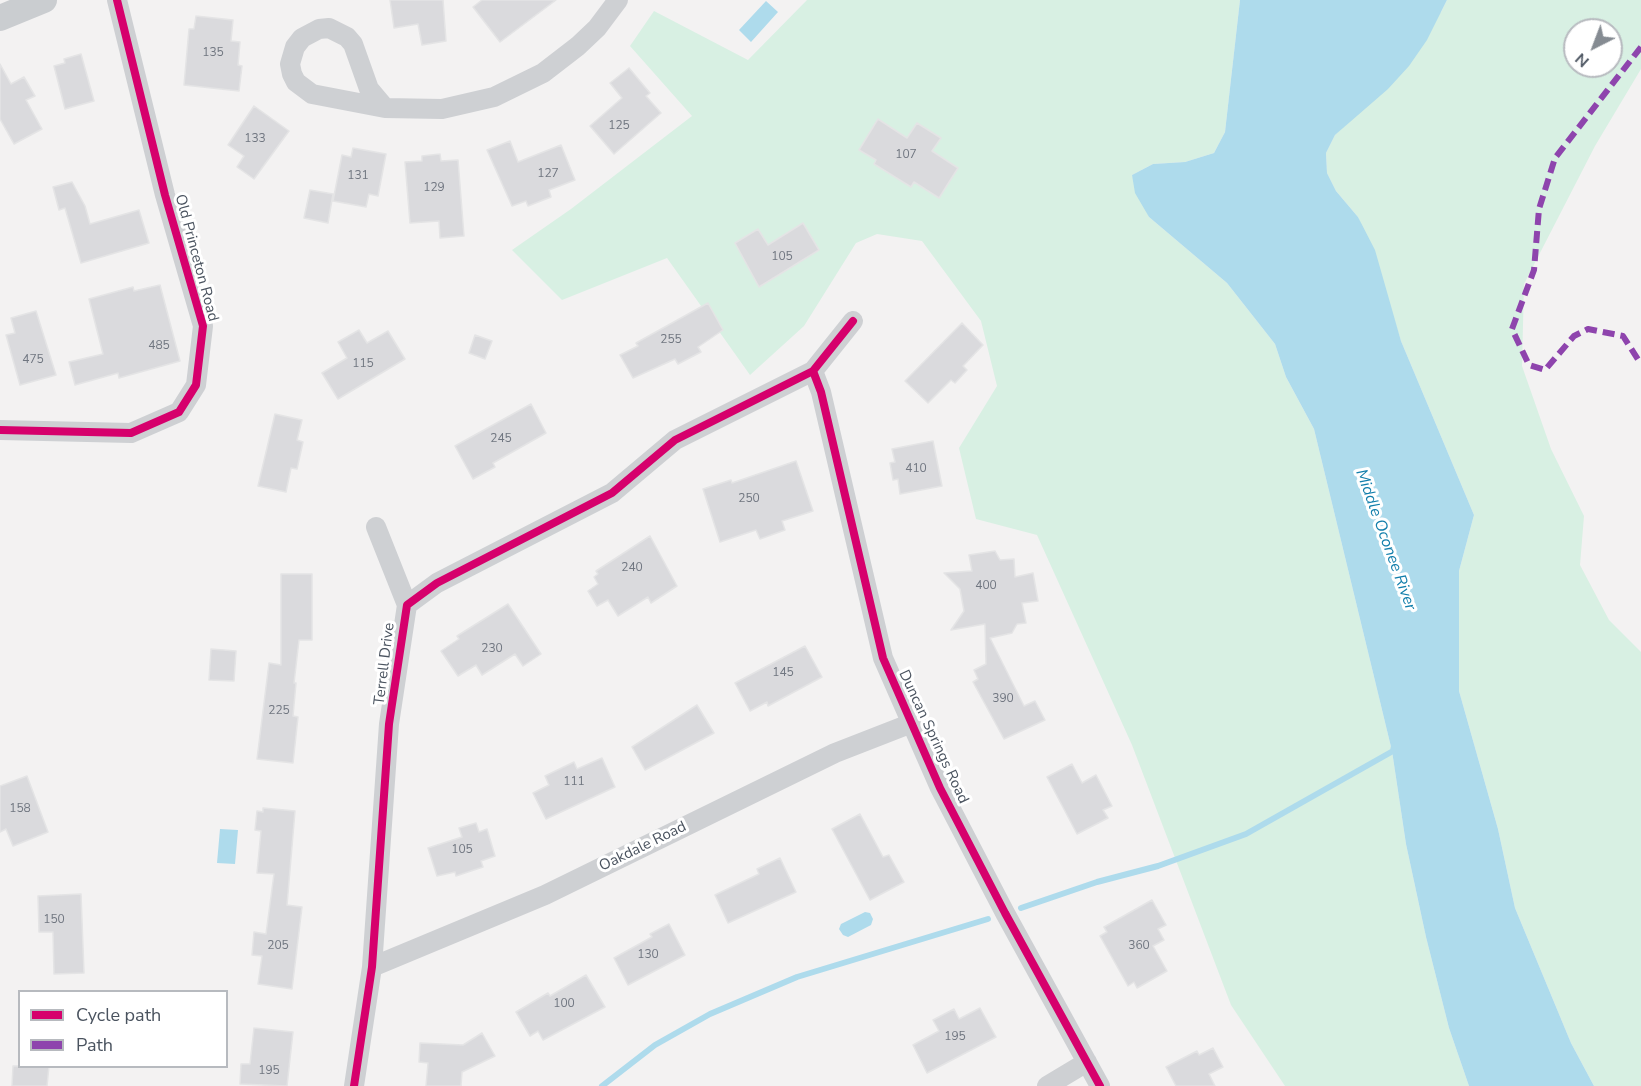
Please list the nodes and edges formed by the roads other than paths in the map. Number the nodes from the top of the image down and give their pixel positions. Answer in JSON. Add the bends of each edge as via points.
{"nodes":[{"id":1,"x":44,"y":0,"type":"edge"},
{"id":2,"x":117,"y":0,"type":"edge"},
{"id":3,"x":618,"y":0,"type":"edge"},
{"id":4,"x":0,"y":18,"type":"edge"},
{"id":5,"x":385,"y":108,"type":"junction"},
{"id":6,"x":853,"y":321,"type":"dead end"},
{"id":7,"x":813,"y":371,"type":"junction"},
{"id":8,"x":0,"y":430,"type":"edge"},
{"id":9,"x":376,"y":527,"type":"dead end"},
{"id":10,"x":407,"y":605,"type":"junction"},
{"id":11,"x":912,"y":723,"type":"junction"},
{"id":12,"x":372,"y":967,"type":"junction"},
{"id":13,"x":1087,"y":1062,"type":"junction"},
{"id":14,"x":354,"y":1086,"type":"edge"},
{"id":15,"x":1047,"y":1086,"type":"edge"},
{"id":16,"x":1100,"y":1086,"type":"edge"}],
"edges":[{"from":1,"to":4,"type":"main road"},
{"from":2,"to":8,"type":"street","name":"Old Princeton Road","via":[[165,195],[203,326],[196,386],[179,412],[131,434]]},
{"from":3,"to":5,"type":"street","via":[[578,46],[543,73],[517,86],[485,99],[442,109]]},
{"from":5,"to":5,"type":"street","via":[[303,89],[290,64],[295,46],[319,29],[329,28],[347,37],[369,89]]},
{"from":6,"to":7,"type":"street"},
{"from":7,"to":10,"type":"street","name":"Terrell Drive","via":[[675,440],[612,493],[437,583]]},
{"from":7,"to":11,"type":"street","name":"Duncan Springs Road","via":[[883,658]]},
{"from":9,"to":10,"type":"street"},
{"from":10,"to":12,"type":"street","name":"Terrell Drive","via":[[389,724]]},
{"from":11,"to":12,"type":"street","name":"Oakdale Road","via":[[835,753],[545,895]]},
{"from":11,"to":13,"type":"street","name":"Duncan Springs Road","via":[[940,788],[1005,914]]},
{"from":12,"to":14,"type":"street","name":"Terrell Drive"},
{"from":13,"to":15,"type":"street"},
{"from":13,"to":16,"type":"street","name":"Duncan Springs Road"}]}
